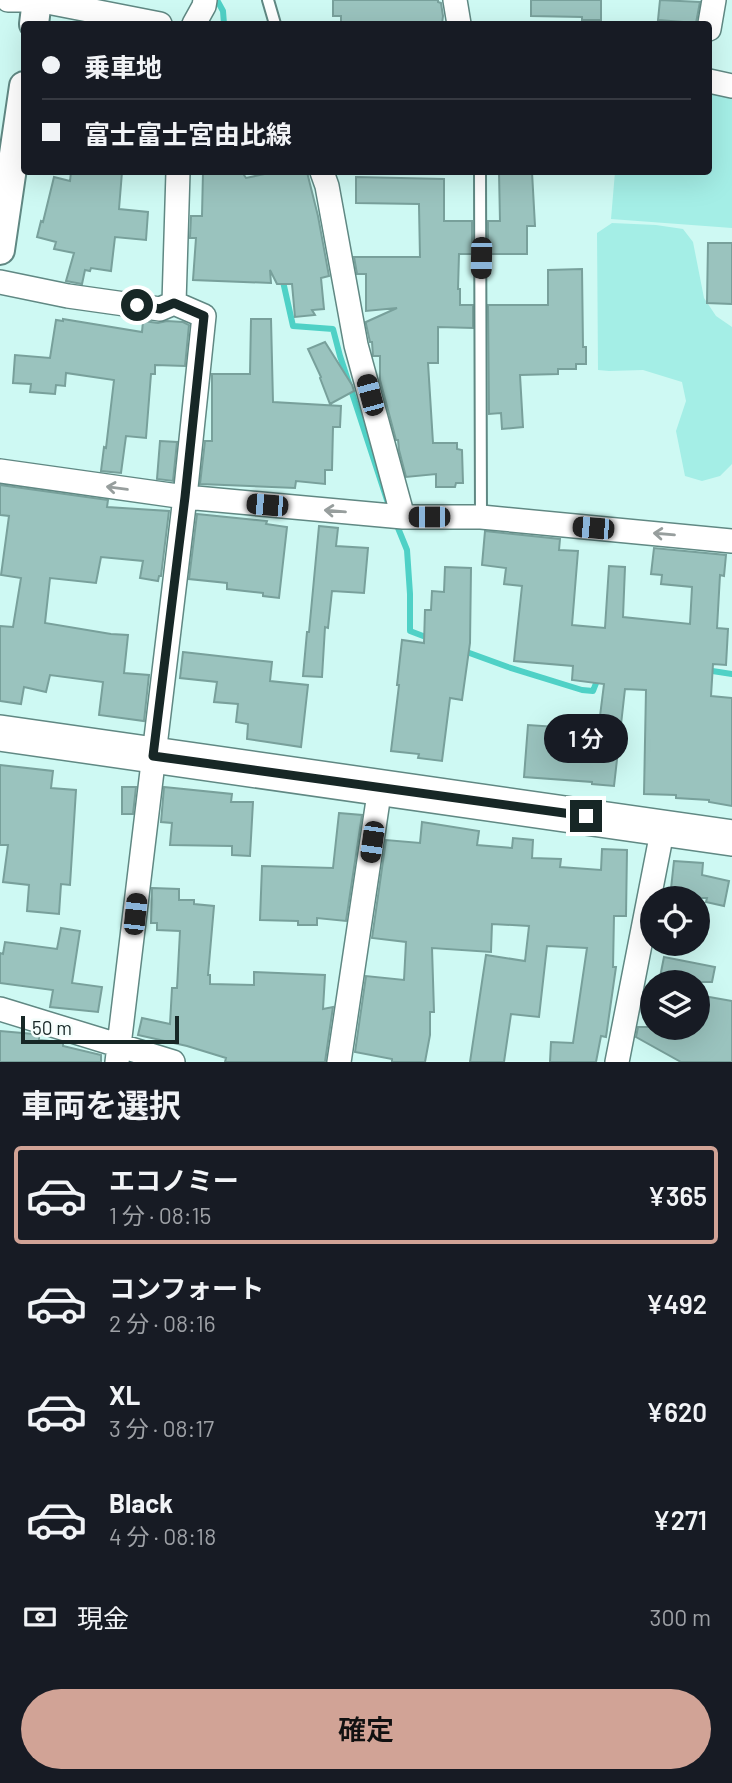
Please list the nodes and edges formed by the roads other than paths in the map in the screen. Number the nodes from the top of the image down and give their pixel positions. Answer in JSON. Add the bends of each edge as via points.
{"nodes":[{"id":1,"x":8,"y":0,"type":"edge"},
{"id":2,"x":37,"y":0,"type":"edge"},
{"id":3,"x":205,"y":0,"type":"edge"},
{"id":4,"x":268,"y":0,"type":"edge"},
{"id":5,"x":454,"y":0,"type":"edge"},
{"id":6,"x":713,"y":0,"type":"edge"},
{"id":7,"x":34,"y":21,"type":"edge"},
{"id":8,"x":145,"y":21,"type":"edge"},
{"id":9,"x":196,"y":21,"type":"edge"},
{"id":10,"x":274,"y":21,"type":"edge"},
{"id":11,"x":458,"y":21,"type":"edge"},
{"id":12,"x":710,"y":21,"type":"edge"},
{"id":13,"x":712,"y":82,"type":"edge"},
{"id":14,"x":732,"y":86,"type":"edge"},
{"id":15,"x":21,"y":106,"type":"edge"},
{"id":16,"x":178,"y":175,"type":"edge"},
{"id":17,"x":323,"y":175,"type":"edge"},
{"id":18,"x":480,"y":175,"type":"edge"},
{"id":19,"x":0,"y":250,"type":"edge"},
{"id":20,"x":0,"y":282,"type":"edge"},
{"id":21,"x":174,"y":303,"type":"junction"},
{"id":22,"x":0,"y":471,"type":"edge"},
{"id":23,"x":185,"y":497,"type":"junction"},
{"id":24,"x":403,"y":517,"type":"junction"},
{"id":25,"x":481,"y":517,"type":"junction"},
{"id":26,"x":732,"y":541,"type":"edge"},
{"id":27,"x":0,"y":733,"type":"edge"},
{"id":28,"x":153,"y":756,"type":"junction"},
{"id":29,"x":380,"y":787,"type":"junction"},
{"id":30,"x":663,"y":827,"type":"junction"},
{"id":31,"x":732,"y":838,"type":"edge"},
{"id":32,"x":0,"y":1009,"type":"edge"},
{"id":33,"x":118,"y":1054,"type":"edge"},
{"id":34,"x":173,"y":1062,"type":"edge"},
{"id":35,"x":339,"y":1062,"type":"edge"},
{"id":36,"x":617,"y":1062,"type":"edge"}],
"edges":[{"from":1,"to":2,"type":"street"},
{"from":2,"to":7,"type":"street"},
{"from":2,"to":8,"type":"street"},
{"from":3,"to":9,"type":"street"},
{"from":4,"to":10,"type":"lane"},
{"from":5,"to":11,"type":"street"},
{"from":6,"to":12,"type":"street"},
{"from":13,"to":14,"type":"street"},
{"from":15,"to":19,"type":"street"},
{"from":16,"to":21,"type":"street"},
{"from":17,"to":24,"type":"street","via":[[356,345]]},
{"from":18,"to":25,"type":"lane"},
{"from":20,"to":21,"type":"street","via":[[160,309]]},
{"from":21,"to":23,"type":"street","via":[[204,316]]},
{"from":23,"to":22,"type":"street","one_way":true},
{"from":24,"to":23,"type":"street","one_way":true},
{"from":23,"to":28,"type":"street"},
{"from":24,"to":25,"type":"street"},
{"from":26,"to":25,"type":"street","one_way":true},
{"from":27,"to":28,"type":"main road"},
{"from":28,"to":29,"type":"main road"},
{"from":28,"to":33,"type":"street"},
{"from":29,"to":30,"type":"main road"},
{"from":29,"to":35,"type":"street"},
{"from":30,"to":31,"type":"main road"},
{"from":30,"to":36,"type":"street"},
{"from":32,"to":33,"type":"street"},
{"from":33,"to":34,"type":"street"}]}
